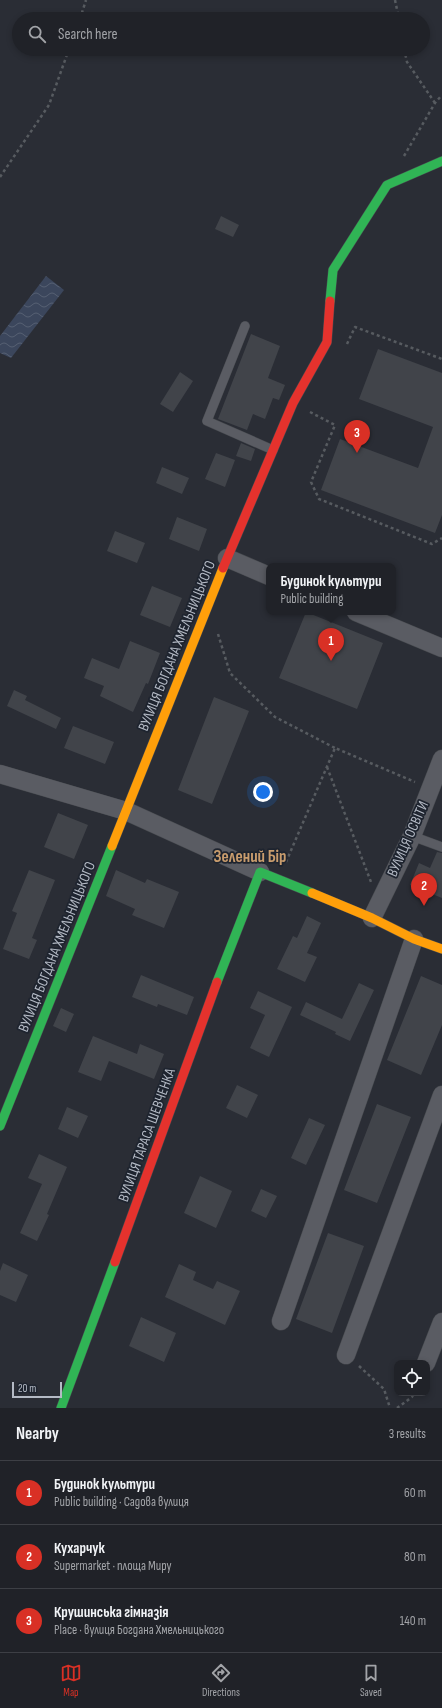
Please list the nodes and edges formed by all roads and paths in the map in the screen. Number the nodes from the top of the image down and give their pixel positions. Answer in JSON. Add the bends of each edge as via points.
{"nodes":[{"id":1,"x":86,"y":0,"type":"edge"},
{"id":2,"x":395,"y":0,"type":"edge"},
{"id":3,"x":82,"y":12,"type":"edge"},
{"id":4,"x":397,"y":12,"type":"edge"},
{"id":5,"x":66,"y":56,"type":"edge"},
{"id":6,"x":406,"y":56,"type":"edge"},
{"id":7,"x":442,"y":95,"type":"edge"},
{"id":8,"x":435,"y":103,"type":"junction"},
{"id":9,"x":403,"y":158,"type":"dead end"},
{"id":10,"x":442,"y":161,"type":"edge"},
{"id":11,"x":0,"y":177,"type":"edge"},
{"id":12,"x":245,"y":326,"type":"dead end"},
{"id":13,"x":345,"y":347,"type":"dead end"},
{"id":14,"x":442,"y":359,"type":"edge"},
{"id":15,"x":293,"y":403,"type":"junction"},
{"id":16,"x":315,"y":406,"type":"dead end"},
{"id":17,"x":312,"y":413,"type":"junction"},
{"id":18,"x":273,"y":450,"type":"junction"},
{"id":19,"x":442,"y":538,"type":"edge"},
{"id":20,"x":227,"y":558,"type":"junction"},
{"id":21,"x":266,"y":575,"type":"edge"},
{"id":22,"x":363,"y":615,"type":"edge"},
{"id":23,"x":217,"y":631,"type":"dead end"},
{"id":24,"x":442,"y":648,"type":"edge"},
{"id":25,"x":335,"y":748,"type":"junction"},
{"id":26,"x":442,"y":759,"type":"edge"},
{"id":27,"x":327,"y":766,"type":"junction"},
{"id":28,"x":0,"y":774,"type":"edge"},
{"id":29,"x":430,"y":788,"type":"junction"},
{"id":30,"x":126,"y":811,"type":"junction"},
{"id":31,"x":412,"y":836,"type":"junction"},
{"id":32,"x":442,"y":847,"type":"edge"},
{"id":33,"x":260,"y":872,"type":"junction"},
{"id":34,"x":278,"y":879,"type":"junction"},
{"id":35,"x":376,"y":911,"type":"junction"},
{"id":36,"x":414,"y":939,"type":"junction"},
{"id":37,"x":442,"y":949,"type":"edge"},
{"id":38,"x":442,"y":1095,"type":"edge"},
{"id":39,"x":0,"y":1126,"type":"edge"},
{"id":40,"x":280,"y":1321,"type":"dead end"},
{"id":41,"x":442,"y":1322,"type":"edge"},
{"id":42,"x":346,"y":1355,"type":"joint"},
{"id":43,"x":427,"y":1360,"type":"edge"},
{"id":44,"x":412,"y":1396,"type":"edge"},
{"id":45,"x":61,"y":1408,"type":"edge"},
{"id":46,"x":390,"y":1408,"type":"edge"},
{"id":47,"x":397,"y":1408,"type":"edge"}],
"edges":[{"from":1,"to":3,"type":"path"},
{"from":2,"to":4,"type":"path"},
{"from":5,"to":11,"type":"path","via":[[49,105]]},
{"from":6,"to":8,"type":"path","via":[[407,62]]},
{"from":7,"to":8,"type":"path"},
{"from":8,"to":9,"type":"path"},
{"from":10,"to":15,"type":"street","name":"ВУЛИЦЯ БОГДАНА ХМЕЛЬНИЦЬКОГО","via":[[387,185],[333,270],[327,342]]},
{"from":12,"to":18,"type":"lane","via":[[207,421]]},
{"from":13,"to":14,"type":"path","via":[[355,327]]},
{"from":15,"to":17,"type":"path"},
{"from":15,"to":18,"type":"street","name":"ВУЛИЦЯ БОГДАНА ХМЕЛЬНИЦЬКОГО"},
{"from":16,"to":17,"type":"path"},
{"from":17,"to":19,"type":"path","via":[[335,425],[311,482],[319,499],[432,544]]},
{"from":18,"to":20,"type":"street","name":"ВУЛИЦЯ БОГДАНА ХМЕЛЬНИЦЬКОГО"},
{"from":20,"to":21,"type":"street"},
{"from":20,"to":30,"type":"street","name":"ВУЛИЦЯ БОГДАНА ХМЕЛЬНИЦЬКОГО"},
{"from":22,"to":24,"type":"street"},
{"from":23,"to":25,"type":"path","via":[[230,673],[275,717]]},
{"from":25,"to":27,"type":"path"},
{"from":25,"to":29,"type":"path"},
{"from":26,"to":29,"type":"street","name":"ВУЛИЦЯ ОСВІТИ"},
{"from":27,"to":34,"type":"path"},
{"from":27,"to":35,"type":"path"},
{"from":28,"to":30,"type":"street"},
{"from":29,"to":31,"type":"street","name":"ВУЛИЦЯ ОСВІТИ"},
{"from":30,"to":33,"type":"street"},
{"from":30,"to":39,"type":"street","name":"ВУЛИЦЯ БОГДАНА ХМЕЛЬНИЦЬКОГО"},
{"from":31,"to":32,"type":"lane"},
{"from":31,"to":35,"type":"street","name":"ВУЛИЦЯ ОСВІТИ"},
{"from":33,"to":34,"type":"street"},
{"from":33,"to":45,"type":"street","name":"ВУЛИЦЯ ТАРАСА ШЕВЧЕНКА"},
{"from":34,"to":35,"type":"street"},
{"from":35,"to":36,"type":"street"},
{"from":36,"to":37,"type":"street"},
{"from":36,"to":40,"type":"street"},
{"from":38,"to":42,"type":"street"},
{"from":41,"to":43,"type":"street"},
{"from":42,"to":46,"type":"path","via":[[384,1389]]},
{"from":44,"to":47,"type":"path"}]}
